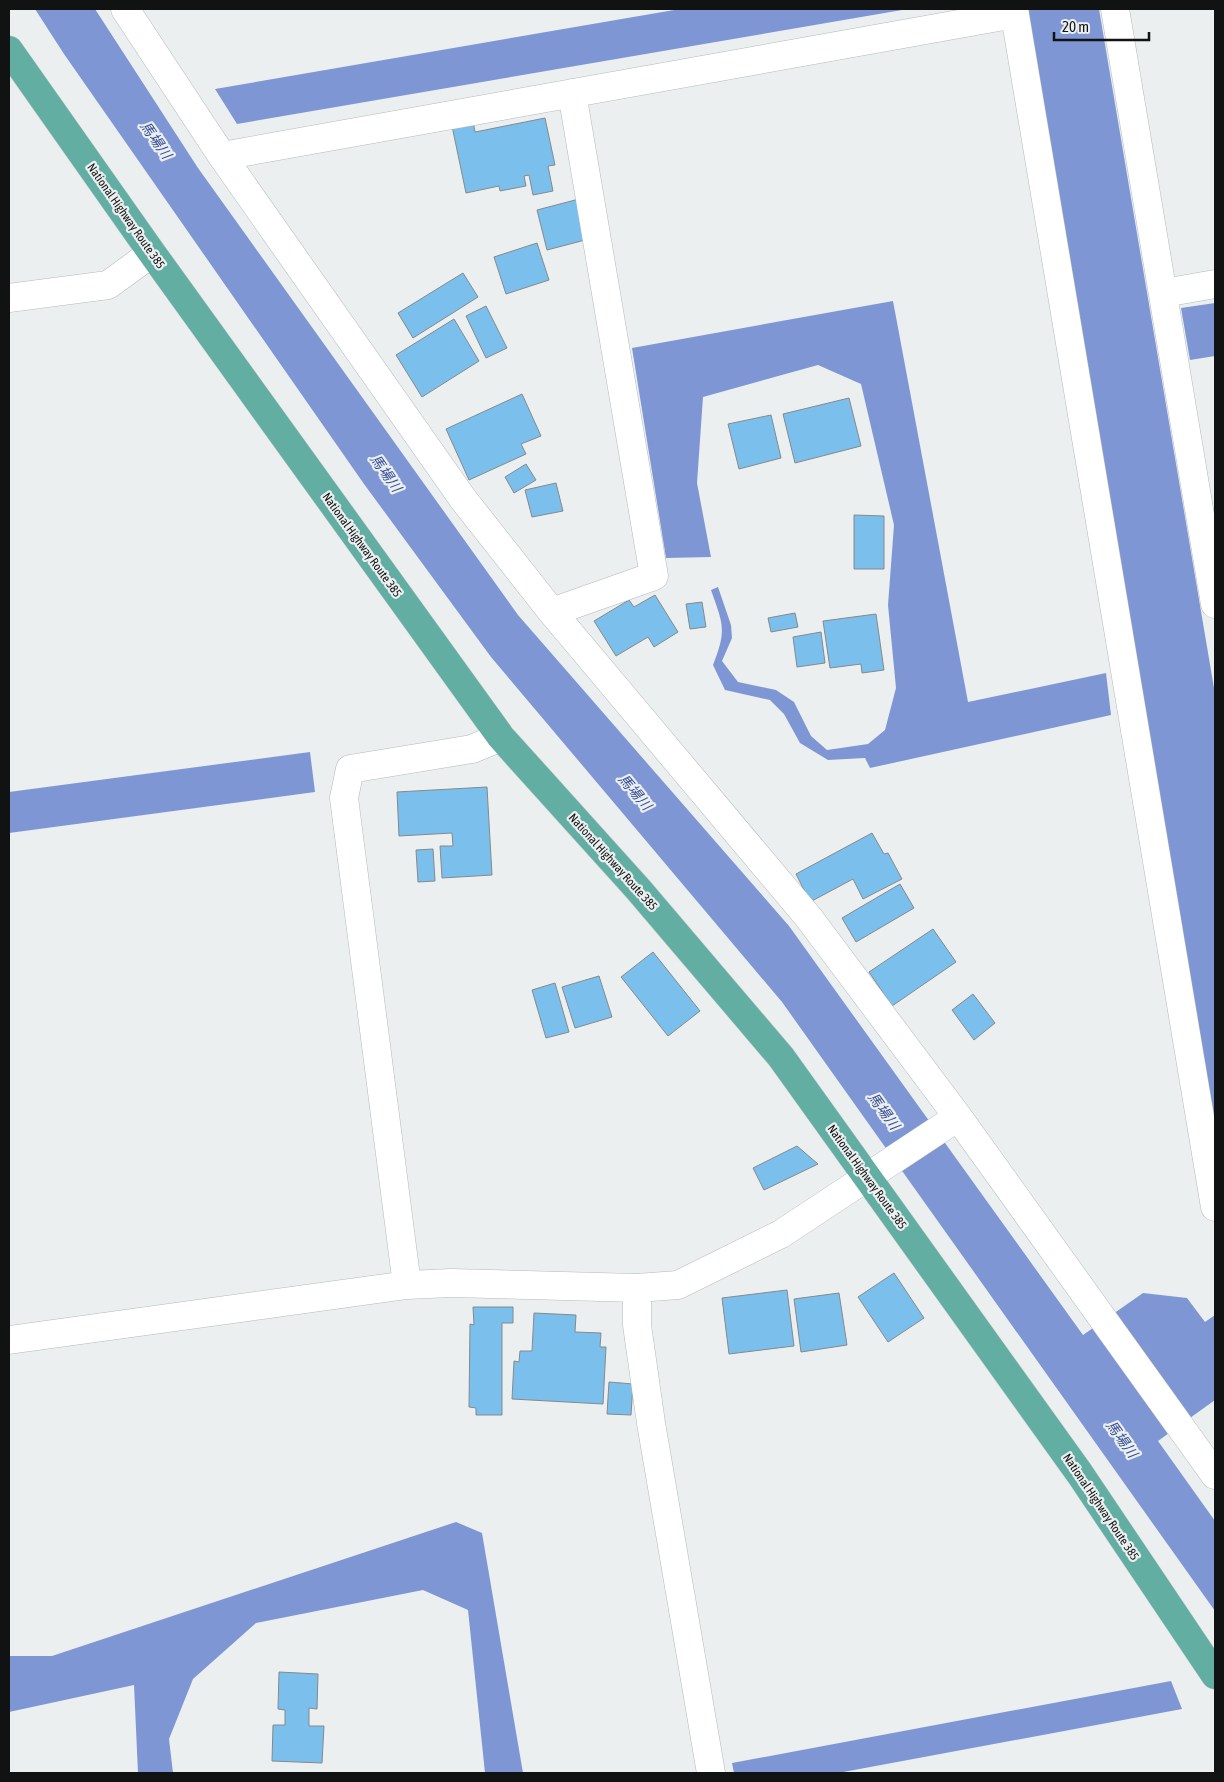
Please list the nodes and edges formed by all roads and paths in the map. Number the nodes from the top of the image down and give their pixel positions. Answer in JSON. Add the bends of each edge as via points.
{"nodes":[{"id":1,"x":125,"y":9,"type":"edge"},
{"id":2,"x":1115,"y":9,"type":"edge"},
{"id":3,"x":1015,"y":11,"type":"edge"},
{"id":4,"x":9,"y":50,"type":"edge"},
{"id":5,"x":572,"y":93,"type":"junction"},
{"id":6,"x":222,"y":156,"type":"junction"},
{"id":7,"x":152,"y":253,"type":"junction"},
{"id":8,"x":1215,"y":284,"type":"edge"},
{"id":9,"x":1164,"y":293,"type":"junction"},
{"id":10,"x":9,"y":298,"type":"edge"},
{"id":11,"x":1215,"y":604,"type":"edge"},
{"id":12,"x":552,"y":612,"type":"junction"},
{"id":13,"x":501,"y":737,"type":"junction"},
{"id":14,"x":953,"y":1120,"type":"junction"},
{"id":15,"x":877,"y":1171,"type":"junction"},
{"id":16,"x":1215,"y":1207,"type":"edge"},
{"id":17,"x":407,"y":1285,"type":"junction"},
{"id":18,"x":637,"y":1288,"type":"junction"},
{"id":19,"x":9,"y":1340,"type":"edge"},
{"id":20,"x":1212,"y":1464,"type":"edge"},
{"id":21,"x":1215,"y":1675,"type":"edge"},
{"id":22,"x":711,"y":1773,"type":"edge"}],
"edges":[{"from":1,"to":6,"type":"street"},
{"from":2,"to":9,"type":"street"},
{"from":3,"to":5,"type":"street"},
{"from":3,"to":16,"type":"street"},
{"from":4,"to":7,"type":"highway","name":"National Highway Route 385"},
{"from":5,"to":6,"type":"street"},
{"from":5,"to":12,"type":"street","via":[[654,576]]},
{"from":6,"to":12,"type":"street","via":[[464,499]]},
{"from":7,"to":10,"type":"street","via":[[108,285]]},
{"from":7,"to":13,"type":"highway","name":"National Highway Route 385"},
{"from":8,"to":9,"type":"street"},
{"from":9,"to":11,"type":"street"},
{"from":12,"to":14,"type":"street","via":[[809,918]]},
{"from":13,"to":15,"type":"highway","name":"National Highway Route 385","via":[[638,889]]},
{"from":13,"to":17,"type":"street","via":[[472,749],[350,769],[344,798]]},
{"from":14,"to":15,"type":"street"},
{"from":14,"to":20,"type":"street","via":[[1184,1432]]},
{"from":15,"to":18,"type":"street","via":[[781,1234],[678,1285]]},
{"from":15,"to":21,"type":"highway","name":"National Highway Route 385"},
{"from":17,"to":18,"type":"street","via":[[451,1283]]},
{"from":17,"to":19,"type":"street"},
{"from":18,"to":22,"type":"street","via":[[637,1325],[651,1422]]}]}
